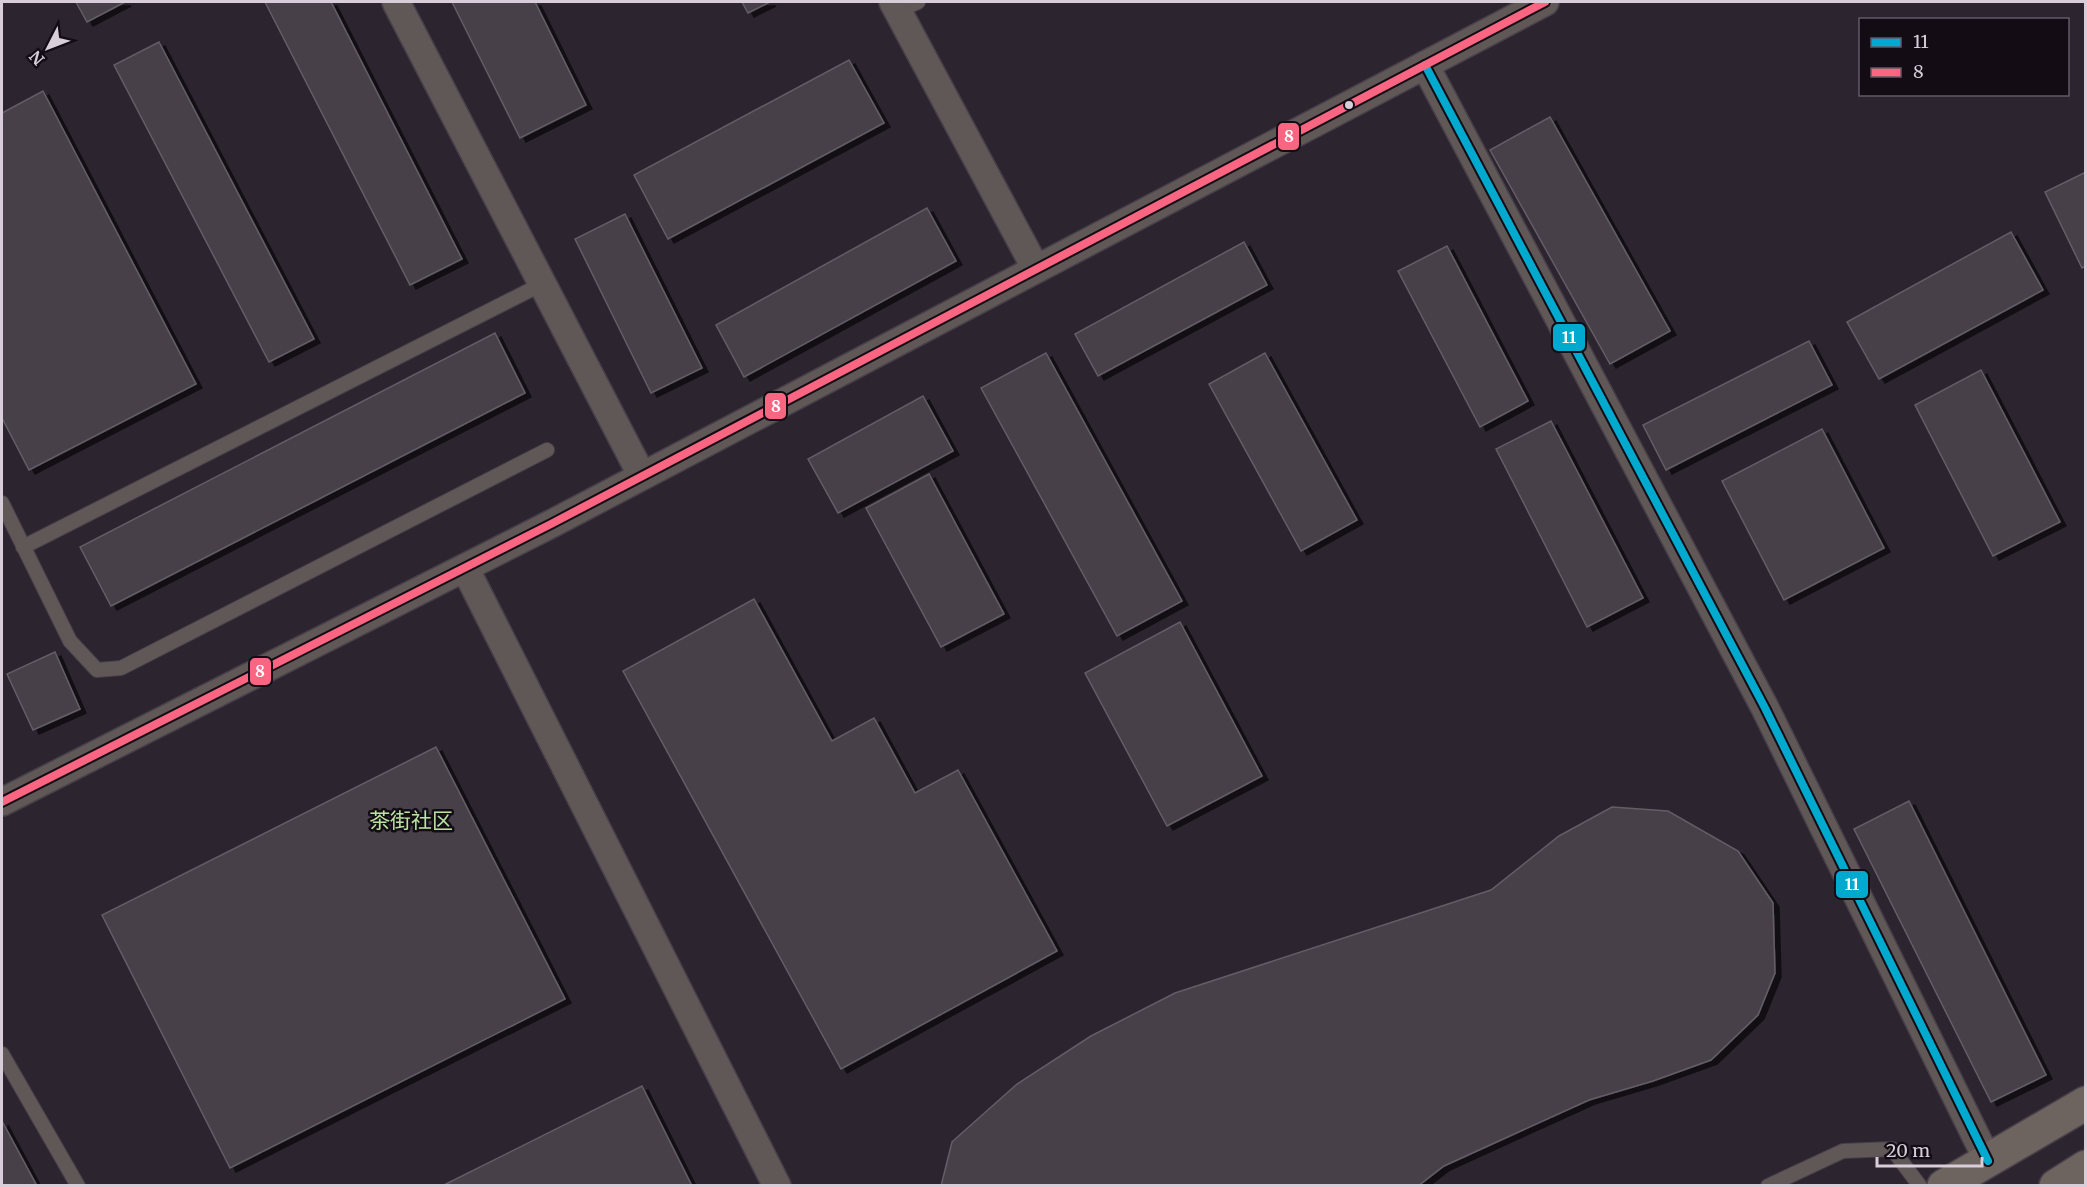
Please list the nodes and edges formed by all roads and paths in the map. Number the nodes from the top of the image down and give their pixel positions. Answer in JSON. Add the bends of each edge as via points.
{"nodes":[{"id":1,"x":396,"y":2,"type":"edge"},
{"id":2,"x":1545,"y":2,"type":"edge"},
{"id":3,"x":903,"y":5,"type":"edge"},
{"id":4,"x":1425,"y":65,"type":"junction"},
{"id":5,"x":1036,"y":269,"type":"junction"},
{"id":6,"x":542,"y":284,"type":"junction"},
{"id":7,"x":547,"y":450,"type":"dead end"},
{"id":8,"x":642,"y":476,"type":"junction"},
{"id":9,"x":2,"y":503,"type":"edge"},
{"id":10,"x":23,"y":547,"type":"junction"},
{"id":11,"x":465,"y":568,"type":"junction"},
{"id":12,"x":2,"y":802,"type":"edge"},
{"id":13,"x":2,"y":1054,"type":"edge"},
{"id":14,"x":2085,"y":1103,"type":"edge"},
{"id":15,"x":1988,"y":1161,"type":"junction"},
{"id":16,"x":2085,"y":1167,"type":"edge"},
{"id":17,"x":78,"y":1185,"type":"edge"},
{"id":18,"x":777,"y":1185,"type":"edge"},
{"id":19,"x":1767,"y":1185,"type":"edge"},
{"id":20,"x":1920,"y":1185,"type":"edge"},
{"id":21,"x":1944,"y":1185,"type":"edge"},
{"id":22,"x":2056,"y":1185,"type":"edge"}],
"edges":[{"from":1,"to":6,"type":"street"},
{"from":2,"to":4,"type":"street"},
{"from":3,"to":5,"type":"street"},
{"from":4,"to":5,"type":"street"},
{"from":4,"to":15,"type":"street","via":[[1765,708]]},
{"from":5,"to":8,"type":"street"},
{"from":6,"to":8,"type":"street"},
{"from":6,"to":10,"type":"lane"},
{"from":7,"to":10,"type":"lane","via":[[121,668],[97,670],[70,640]]},
{"from":8,"to":11,"type":"street"},
{"from":9,"to":10,"type":"lane"},
{"from":11,"to":12,"type":"street"},
{"from":11,"to":18,"type":"street"},
{"from":13,"to":17,"type":"lane"},
{"from":14,"to":15,"type":"main road"},
{"from":15,"to":21,"type":"main road"},
{"from":16,"to":22,"type":"main road"},
{"from":19,"to":20,"type":"lane","via":[[1843,1151],[1892,1149]]}]}
